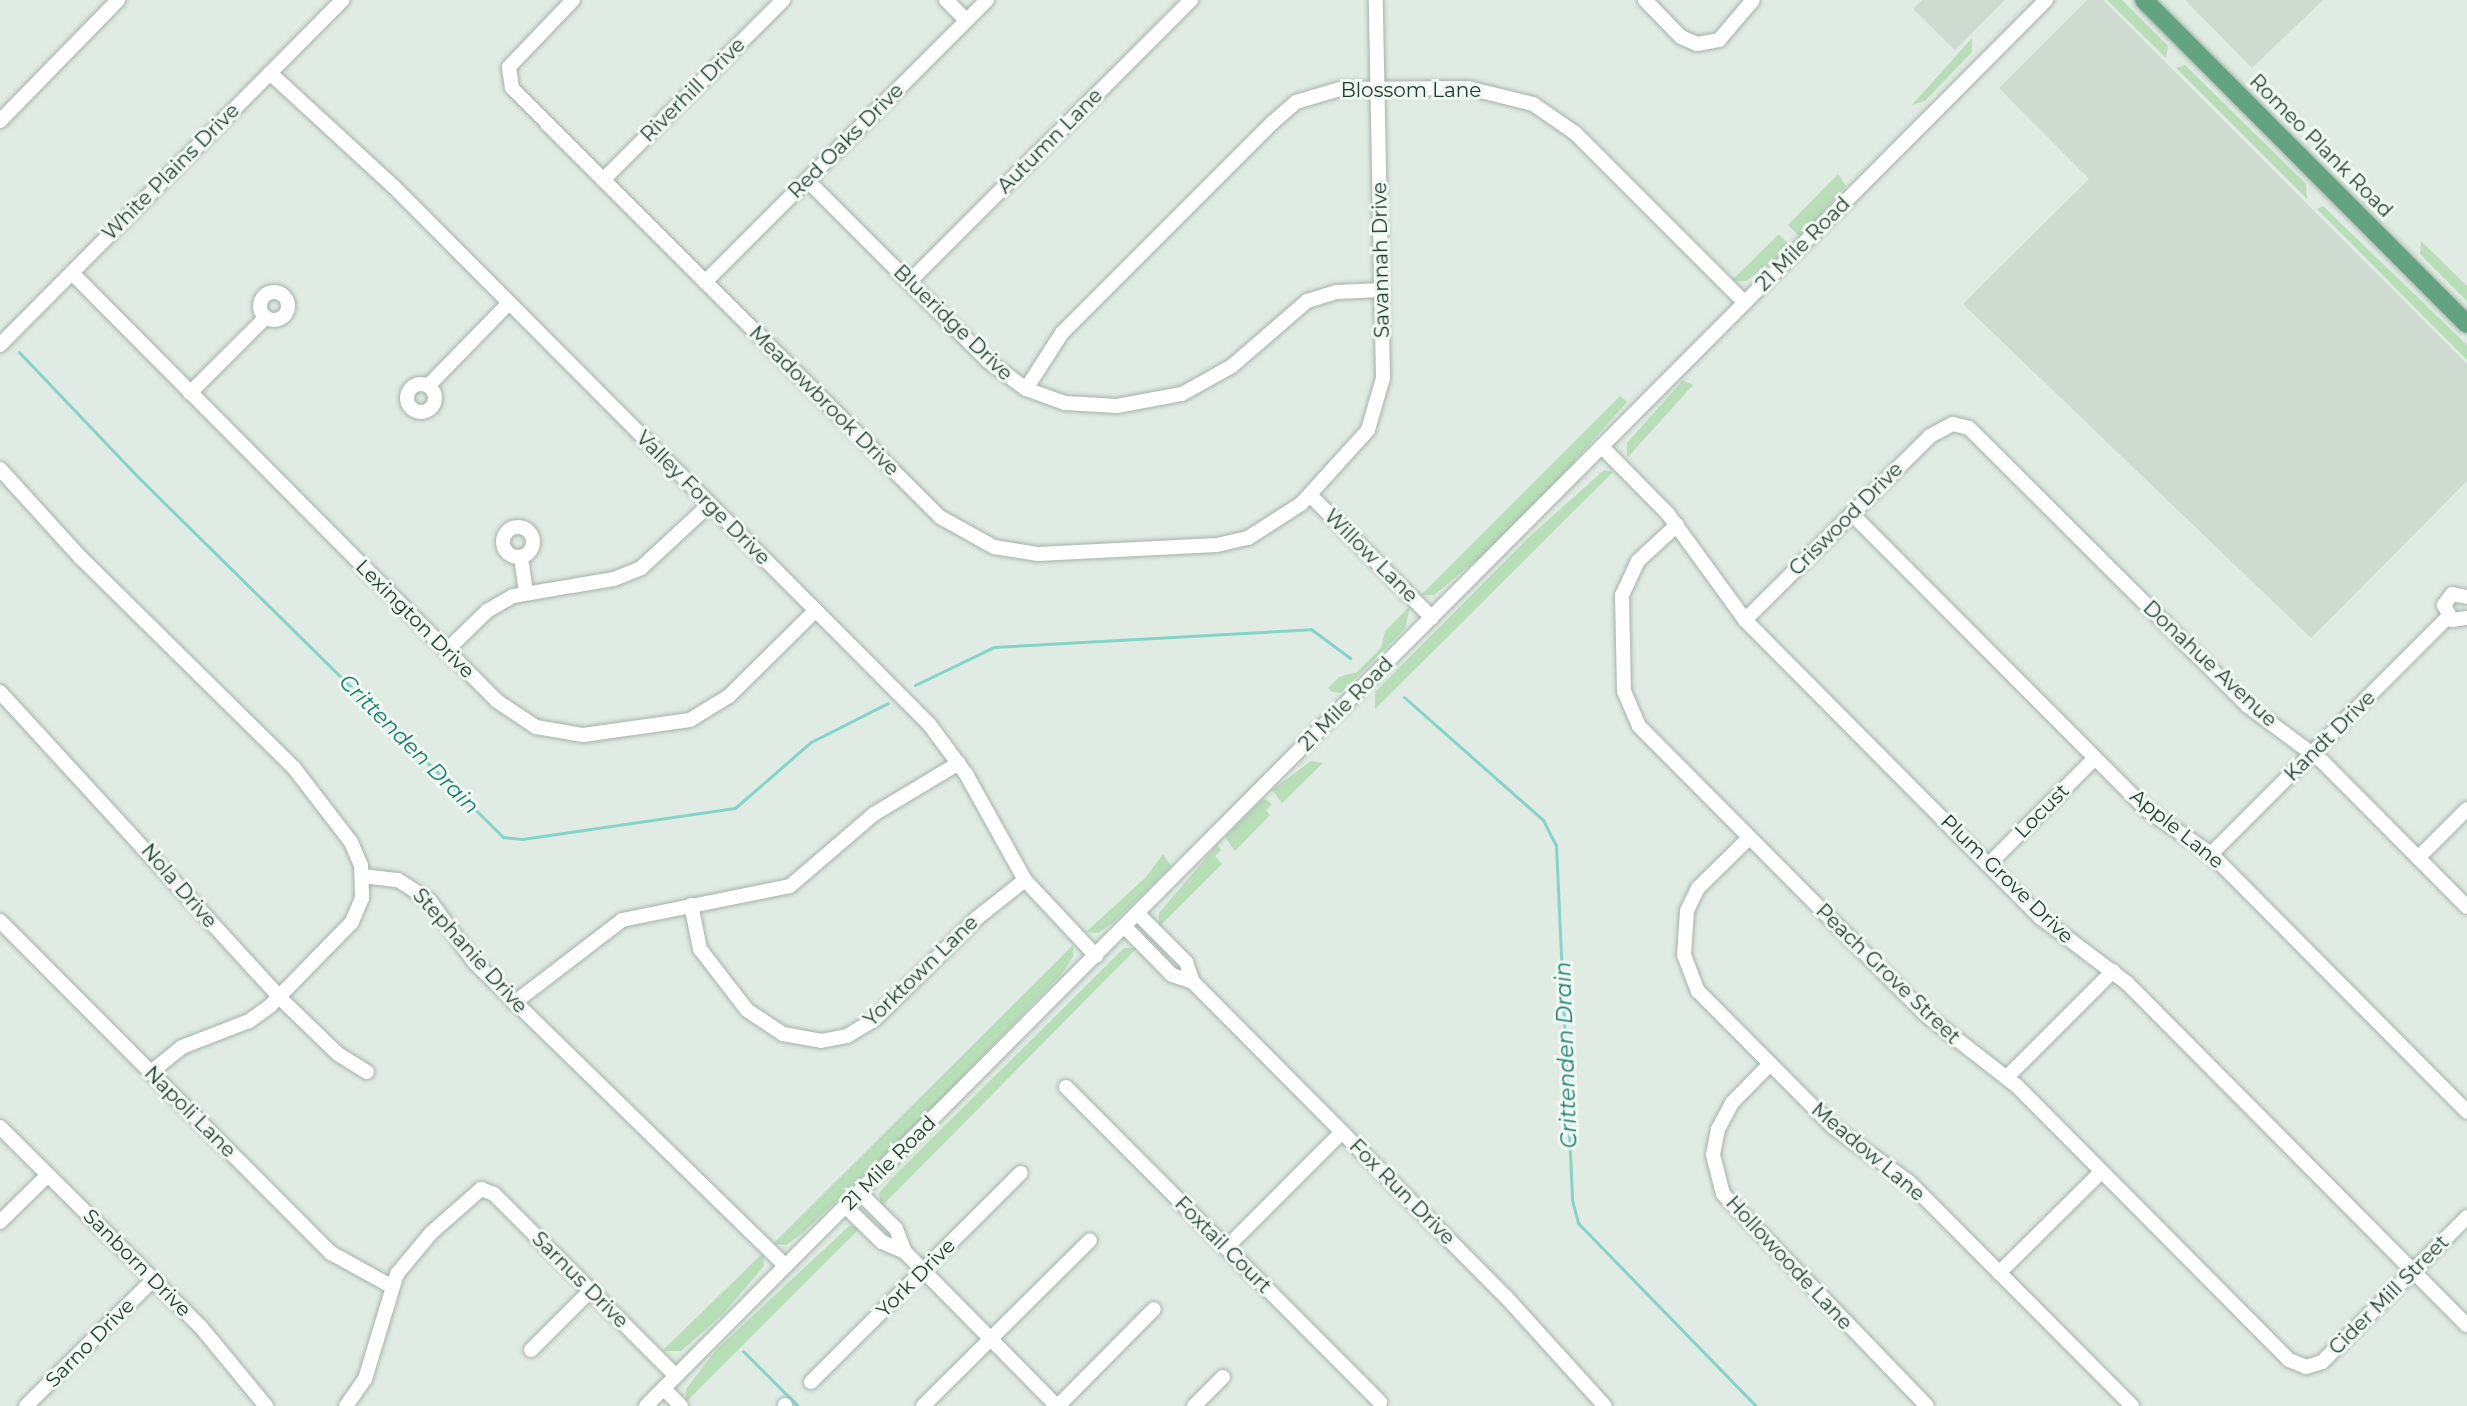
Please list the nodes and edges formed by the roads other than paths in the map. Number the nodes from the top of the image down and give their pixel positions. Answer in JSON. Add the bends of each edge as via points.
{"nodes":[{"id":1,"x":118,"y":0,"type":"edge"},
{"id":2,"x":343,"y":0,"type":"edge"},
{"id":3,"x":573,"y":0,"type":"edge"},
{"id":4,"x":783,"y":0,"type":"edge"},
{"id":5,"x":946,"y":0,"type":"edge"},
{"id":6,"x":987,"y":0,"type":"edge"},
{"id":7,"x":1191,"y":0,"type":"edge"},
{"id":8,"x":1376,"y":0,"type":"edge"},
{"id":9,"x":1645,"y":0,"type":"edge"},
{"id":10,"x":1753,"y":0,"type":"edge"},
{"id":11,"x":2046,"y":0,"type":"edge"},
{"id":12,"x":2144,"y":0,"type":"edge"},
{"id":13,"x":966,"y":20,"type":"junction"},
{"id":14,"x":270,"y":73,"type":"junction"},
{"id":15,"x":1379,"y":88,"type":"junction"},
{"id":16,"x":0,"y":121,"type":"edge"},
{"id":17,"x":603,"y":180,"type":"junction"},
{"id":18,"x":807,"y":180,"type":"junction"},
{"id":19,"x":72,"y":273,"type":"junction"},
{"id":20,"x":705,"y":282,"type":"junction"},
{"id":21,"x":909,"y":282,"type":"junction"},
{"id":22,"x":1382,"y":290,"type":"junction"},
{"id":23,"x":509,"y":303,"type":"junction"},
{"id":24,"x":1745,"y":303,"type":"junction"},
{"id":25,"x":266,"y":317,"type":"dead end"},
{"id":26,"x":2467,"y":324,"type":"edge"},
{"id":27,"x":0,"y":345,"type":"edge"},
{"id":28,"x":429,"y":385,"type":"dead end"},
{"id":29,"x":1026,"y":389,"type":"junction"},
{"id":30,"x":190,"y":393,"type":"junction"},
{"id":31,"x":1953,"y":424,"type":"joint"},
{"id":32,"x":1602,"y":447,"type":"junction"},
{"id":33,"x":0,"y":469,"type":"edge"},
{"id":34,"x":1310,"y":495,"type":"junction"},
{"id":35,"x":710,"y":504,"type":"junction"},
{"id":36,"x":1852,"y":514,"type":"junction"},
{"id":37,"x":1677,"y":525,"type":"junction"},
{"id":38,"x":521,"y":557,"type":"dead end"},
{"id":39,"x":526,"y":593,"type":"junction"},
{"id":40,"x":2467,"y":597,"type":"edge"},
{"id":41,"x":816,"y":610,"type":"junction"},
{"id":42,"x":2448,"y":617,"type":"junction"},
{"id":43,"x":1432,"y":618,"type":"junction"},
{"id":44,"x":2467,"y":618,"type":"edge"},
{"id":45,"x":1745,"y":620,"type":"junction"},
{"id":46,"x":447,"y":650,"type":"junction"},
{"id":47,"x":0,"y":692,"type":"edge"},
{"id":48,"x":2313,"y":753,"type":"junction"},
{"id":49,"x":2095,"y":758,"type":"junction"},
{"id":50,"x":959,"y":763,"type":"junction"},
{"id":51,"x":2467,"y":809,"type":"edge"},
{"id":52,"x":1749,"y":838,"type":"junction"},
{"id":53,"x":2211,"y":854,"type":"junction"},
{"id":54,"x":2418,"y":858,"type":"junction"},
{"id":55,"x":1988,"y":865,"type":"junction"},
{"id":56,"x":363,"y":876,"type":"junction"},
{"id":57,"x":1025,"y":880,"type":"junction"},
{"id":58,"x":691,"y":905,"type":"junction"},
{"id":59,"x":2467,"y":907,"type":"edge"},
{"id":60,"x":1138,"y":914,"type":"junction"},
{"id":61,"x":0,"y":921,"type":"edge"},
{"id":62,"x":1125,"y":927,"type":"junction"},
{"id":63,"x":1096,"y":956,"type":"junction"},
{"id":64,"x":2113,"y":971,"type":"junction"},
{"id":65,"x":1193,"y":982,"type":"junction"},
{"id":66,"x":279,"y":997,"type":"junction"},
{"id":67,"x":514,"y":1003,"type":"junction"},
{"id":68,"x":1770,"y":1064,"type":"junction"},
{"id":69,"x":151,"y":1072,"type":"junction"},
{"id":70,"x":367,"y":1072,"type":"dead end"},
{"id":71,"x":2007,"y":1077,"type":"junction"},
{"id":72,"x":1066,"y":1087,"type":"dead end"},
{"id":73,"x":2467,"y":1112,"type":"edge"},
{"id":74,"x":0,"y":1127,"type":"edge"},
{"id":75,"x":1342,"y":1132,"type":"junction"},
{"id":76,"x":2101,"y":1172,"type":"junction"},
{"id":77,"x":1021,"y":1173,"type":"dead end"},
{"id":78,"x":48,"y":1175,"type":"junction"},
{"id":79,"x":860,"y":1193,"type":"junction"},
{"id":80,"x":846,"y":1207,"type":"junction"},
{"id":81,"x":2467,"y":1217,"type":"edge"},
{"id":82,"x":0,"y":1222,"type":"edge"},
{"id":83,"x":1090,"y":1240,"type":"dead end"},
{"id":84,"x":1226,"y":1248,"type":"junction"},
{"id":85,"x":905,"y":1252,"type":"junction"},
{"id":86,"x":786,"y":1266,"type":"junction"},
{"id":87,"x":924,"y":1271,"type":"junction"},
{"id":88,"x":2413,"y":1271,"type":"junction"},
{"id":89,"x":1999,"y":1273,"type":"junction"},
{"id":90,"x":153,"y":1280,"type":"junction"},
{"id":91,"x":391,"y":1286,"type":"junction"},
{"id":92,"x":591,"y":1290,"type":"junction"},
{"id":93,"x":1154,"y":1309,"type":"dead end"},
{"id":94,"x":2467,"y":1325,"type":"edge"},
{"id":95,"x":991,"y":1339,"type":"junction"},
{"id":96,"x":531,"y":1350,"type":"dead end"},
{"id":97,"x":2306,"y":1367,"type":"joint"},
{"id":98,"x":676,"y":1376,"type":"junction"},
{"id":99,"x":1223,"y":1377,"type":"dead end"},
{"id":100,"x":811,"y":1382,"type":"dead end"},
{"id":101,"x":664,"y":1389,"type":"junction"},
{"id":102,"x":262,"y":1400,"type":"edge"},
{"id":103,"x":1380,"y":1402,"type":"dead end"},
{"id":104,"x":650,"y":1404,"type":"edge"},
{"id":105,"x":26,"y":1406,"type":"edge"},
{"id":106,"x":246,"y":1406,"type":"edge"},
{"id":107,"x":346,"y":1406,"type":"edge"},
{"id":108,"x":681,"y":1406,"type":"edge"},
{"id":109,"x":923,"y":1406,"type":"edge"},
{"id":110,"x":1058,"y":1406,"type":"edge"},
{"id":111,"x":1194,"y":1406,"type":"edge"},
{"id":112,"x":1605,"y":1406,"type":"edge"},
{"id":113,"x":1927,"y":1406,"type":"edge"},
{"id":114,"x":2132,"y":1406,"type":"edge"}],
"edges":[{"from":1,"to":16,"type":"street"},
{"from":2,"to":14,"type":"street","name":"White Plains Drive"},
{"from":3,"to":17,"type":"street","name":"Meadowbrook Drive","via":[[513,60],[507,74],[512,88]]},
{"from":4,"to":17,"type":"street","name":"Riverhill Drive"},
{"from":5,"to":13,"type":"street"},
{"from":6,"to":13,"type":"street","name":"Red Oaks Drive"},
{"from":7,"to":21,"type":"street","name":"Autumn Lane"},
{"from":8,"to":15,"type":"street","name":"Savannah Drive"},
{"from":9,"to":10,"type":"street","via":[[1681,37],[1705,44],[1719,40]]},
{"from":11,"to":24,"type":"street","name":"21 Mile Road"},
{"from":12,"to":26,"type":"main road","name":"Romeo Plank Road"},
{"from":13,"to":18,"type":"street","name":"Red Oaks Drive"},
{"from":14,"to":19,"type":"street","name":"White Plains Drive"},
{"from":14,"to":23,"type":"street","name":"Valley Forge Drive"},
{"from":15,"to":22,"type":"street","name":"Savannah Drive"},
{"from":15,"to":24,"type":"street","name":"Blossom Lane","via":[[1485,89],[1548,112]]},
{"from":15,"to":29,"type":"street","name":"Blossom Lane","via":[[1325,91],[1284,111],[1062,333]]},
{"from":17,"to":20,"type":"street","name":"Meadowbrook Drive"},
{"from":18,"to":20,"type":"street","name":"Red Oaks Drive"},
{"from":18,"to":21,"type":"street","name":"Blueridge Drive"},
{"from":19,"to":27,"type":"street","name":"White Plains Drive"},
{"from":19,"to":30,"type":"street","name":"Lexington Drive"},
{"from":20,"to":34,"type":"street","name":"Meadowbrook Drive","via":[[940,517],[994,547],[1038,554],[1217,545],[1261,532]]},
{"from":21,"to":29,"type":"street","name":"Blueridge Drive","via":[[988,361]]},
{"from":22,"to":29,"type":"street","name":"Blueridge Drive","via":[[1336,292],[1307,301],[1216,378],[1163,400],[1079,406]]},
{"from":22,"to":34,"type":"street","name":"Savannah Drive","via":[[1383,378],[1375,415],[1358,446]]},
{"from":23,"to":28,"type":"street"},
{"from":23,"to":35,"type":"street","name":"Valley Forge Drive"},
{"from":24,"to":32,"type":"street","name":"21 Mile Road"},
{"from":25,"to":30,"type":"street"},
{"from":30,"to":46,"type":"street","name":"Lexington Drive"},
{"from":31,"to":36,"type":"street","name":"Criswood Drive","via":[[1930,436]]},
{"from":31,"to":48,"type":"street","name":"Donahue Avenue","via":[[1975,433],[2258,716]]},
{"from":32,"to":37,"type":"street","name":"Plum Grove Drive"},
{"from":32,"to":43,"type":"street","name":"21 Mile Road"},
{"from":33,"to":56,"type":"street","via":[[81,558],[300,774],[351,842]]},
{"from":34,"to":43,"type":"street","name":"Willow Lane"},
{"from":35,"to":39,"type":"street","via":[[654,559],[628,574]]},
{"from":35,"to":41,"type":"street","name":"Valley Forge Drive"},
{"from":36,"to":45,"type":"street","name":"Criswood Drive"},
{"from":36,"to":49,"type":"street","name":"Apple Lane"},
{"from":37,"to":45,"type":"street","name":"Plum Grove Drive"},
{"from":37,"to":52,"type":"street","name":"Peach Grove Street","via":[[1638,561],[1625,585],[1624,691],[1639,726]]},
{"from":38,"to":39,"type":"street"},
{"from":39,"to":46,"type":"street","via":[[487,611]]},
{"from":40,"to":42,"type":"street","name":"Kandt Drive","via":[[2448,597]]},
{"from":41,"to":46,"type":"street","name":"Lexington Drive","via":[[705,714],[598,734],[549,732],[522,721]]},
{"from":41,"to":50,"type":"street","name":"Valley Forge Drive","via":[[929,724]]},
{"from":42,"to":44,"type":"street"},
{"from":42,"to":48,"type":"street","name":"Kandt Drive"},
{"from":43,"to":60,"type":"street","name":"21 Mile Road"},
{"from":45,"to":55,"type":"street","name":"Plum Grove Drive"},
{"from":47,"to":66,"type":"street","name":"Nola Drive"},
{"from":48,"to":53,"type":"street","name":"Kandt Drive"},
{"from":48,"to":54,"type":"street","name":"Donahue Avenue"},
{"from":49,"to":53,"type":"street","name":"Apple Lane","via":[[2158,820]]},
{"from":49,"to":55,"type":"street","name":"Locust"},
{"from":50,"to":57,"type":"street","name":"Valley Forge Drive"},
{"from":50,"to":58,"type":"street","via":[[874,814],[790,886]]},
{"from":51,"to":54,"type":"street"},
{"from":52,"to":68,"type":"street","name":"Meadow Lane","via":[[1691,899],[1684,955],[1698,991]]},
{"from":52,"to":71,"type":"street","name":"Peach Grove Street","via":[[1937,1026]]},
{"from":53,"to":73,"type":"street","name":"Apple Lane"},
{"from":54,"to":59,"type":"street","name":"Donahue Avenue"},
{"from":55,"to":64,"type":"street","name":"Plum Grove Drive","via":[[2055,930]]},
{"from":56,"to":66,"type":"street","via":[[352,922]]},
{"from":56,"to":67,"type":"street","name":"Stephanie Drive","via":[[398,880],[420,892]]},
{"from":57,"to":58,"type":"street","name":"Yorktown Lane","via":[[977,918],[874,1020],[847,1036],[821,1041],[770,1028],[738,1001],[700,949]]},
{"from":57,"to":63,"type":"street","name":"Valley Forge Drive"},
{"from":58,"to":67,"type":"street","via":[[649,911],[610,926]]},
{"from":60,"to":62,"type":"street","name":"21 Mile Road"},
{"from":60,"to":65,"type":"street","name":"Fox Run Drive","via":[[1186,962]]},
{"from":61,"to":69,"type":"street","name":"Napoli Lane"},
{"from":62,"to":63,"type":"street","name":"21 Mile Road"},
{"from":62,"to":65,"type":"street","name":"Fox Run Drive","via":[[1172,975]]},
{"from":63,"to":79,"type":"street","name":"21 Mile Road"},
{"from":64,"to":71,"type":"street"},
{"from":64,"to":88,"type":"street","name":"Plum Grove Drive"},
{"from":65,"to":75,"type":"street","name":"Fox Run Drive"},
{"from":66,"to":69,"type":"street","via":[[249,1021],[182,1047]]},
{"from":66,"to":70,"type":"street","name":"Nola Drive","via":[[338,1054]]},
{"from":67,"to":86,"type":"street","name":"Stephanie Drive"},
{"from":68,"to":89,"type":"street","name":"Meadow Lane","via":[[1842,1134],[1895,1169]]},
{"from":68,"to":113,"type":"street","name":"Hollowoode Lane","via":[[1732,1103],[1718,1129],[1713,1155],[1723,1194]]},
{"from":69,"to":91,"type":"street","name":"Napoli Lane","via":[[331,1253]]},
{"from":71,"to":76,"type":"street","name":"Peach Grove Street"},
{"from":72,"to":84,"type":"street","name":"Foxtail Court"},
{"from":74,"to":78,"type":"street","name":"Sanborn Drive"},
{"from":75,"to":84,"type":"street"},
{"from":75,"to":112,"type":"street","name":"Fox Run Drive","via":[[1506,1297]]},
{"from":76,"to":89,"type":"street"},
{"from":76,"to":97,"type":"street","name":"Peach Grove Street","via":[[2289,1360]]},
{"from":77,"to":87,"type":"street","name":"York Drive"},
{"from":78,"to":82,"type":"street"},
{"from":78,"to":90,"type":"street","name":"Sanborn Drive"},
{"from":79,"to":80,"type":"street","name":"21 Mile Road"},
{"from":79,"to":85,"type":"street","via":[[896,1229]]},
{"from":80,"to":85,"type":"street","via":[[882,1242]]},
{"from":80,"to":86,"type":"street","name":"21 Mile Road"},
{"from":81,"to":88,"type":"street","name":"Cider Mill Street"},
{"from":83,"to":95,"type":"street"},
{"from":84,"to":103,"type":"street","name":"Foxtail Court"},
{"from":85,"to":87,"type":"street"},
{"from":86,"to":98,"type":"street","name":"21 Mile Road"},
{"from":87,"to":95,"type":"street"},
{"from":87,"to":100,"type":"street","name":"York Drive"},
{"from":88,"to":94,"type":"street","name":"Plum Grove Drive"},
{"from":88,"to":97,"type":"street","name":"Cider Mill Street","via":[[2322,1362]]},
{"from":89,"to":114,"type":"street","name":"Meadow Lane"},
{"from":90,"to":102,"type":"street","name":"Sanborn Drive","via":[[219,1346]]},
{"from":90,"to":105,"type":"street","name":"Sarno Drive"},
{"from":91,"to":92,"type":"street","name":"Sarnus Drive","via":[[418,1246],[481,1189],[494,1194]]},
{"from":91,"to":107,"type":"street","via":[[365,1379]]},
{"from":92,"to":96,"type":"street"},
{"from":92,"to":98,"type":"street","name":"Sarnus Drive"},
{"from":93,"to":110,"type":"street"},
{"from":95,"to":109,"type":"street"},
{"from":95,"to":110,"type":"street"},
{"from":98,"to":101,"type":"street","name":"21 Mile Road"},
{"from":99,"to":111,"type":"street"},
{"from":101,"to":104,"type":"street","name":"21 Mile Road"},
{"from":101,"to":108,"type":"street"},
{"from":102,"to":106,"type":"street"}]}
